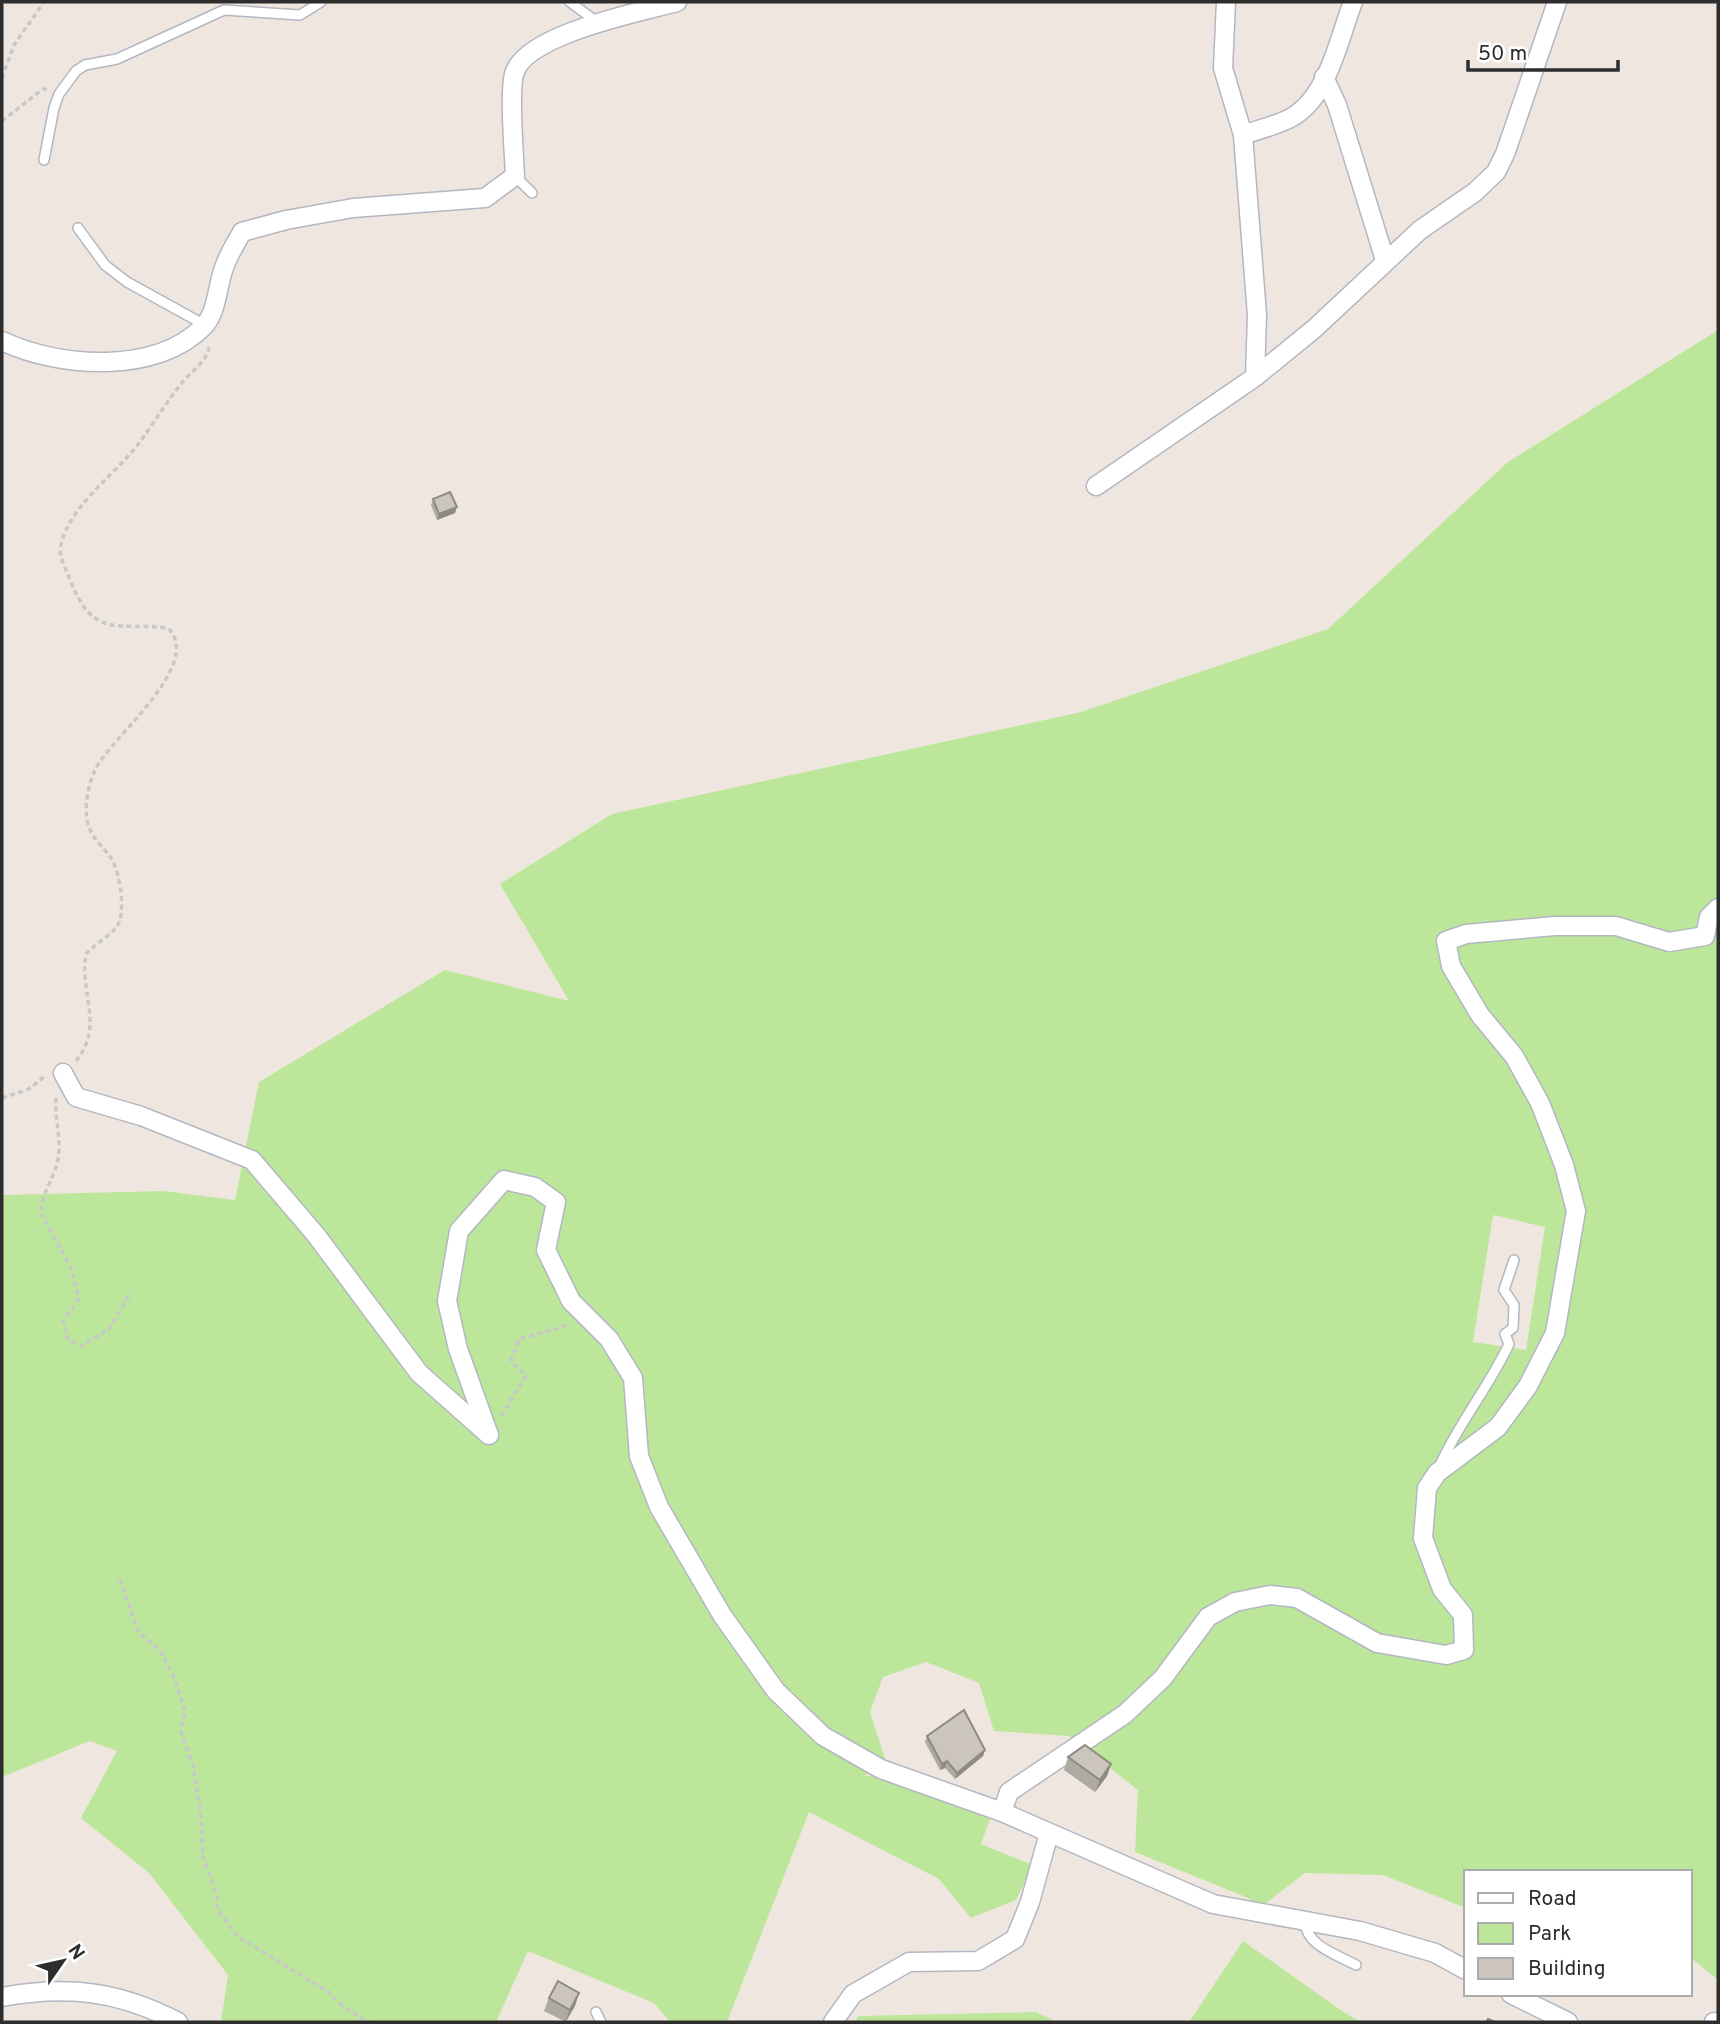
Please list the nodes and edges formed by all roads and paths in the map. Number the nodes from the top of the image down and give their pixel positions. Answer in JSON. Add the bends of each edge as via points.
{"nodes":[{"id":1,"x":44,"y":2,"type":"edge"},
{"id":2,"x":321,"y":2,"type":"edge"},
{"id":3,"x":570,"y":2,"type":"edge"},
{"id":4,"x":677,"y":2,"type":"edge"},
{"id":5,"x":1226,"y":2,"type":"edge"},
{"id":6,"x":1353,"y":2,"type":"edge"},
{"id":7,"x":1557,"y":2,"type":"edge"},
{"id":8,"x":598,"y":23,"type":"junction"},
{"id":9,"x":1324,"y":77,"type":"junction"},
{"id":10,"x":2,"y":78,"type":"edge"},
{"id":11,"x":59,"y":94,"type":"junction"},
{"id":12,"x":2,"y":121,"type":"edge"},
{"id":13,"x":1243,"y":135,"type":"junction"},
{"id":14,"x":44,"y":160,"type":"dead end"},
{"id":15,"x":515,"y":176,"type":"junction"},
{"id":16,"x":532,"y":193,"type":"dead end"},
{"id":17,"x":78,"y":228,"type":"dead end"},
{"id":18,"x":1385,"y":260,"type":"junction"},
{"id":19,"x":205,"y":325,"type":"junction"},
{"id":20,"x":2,"y":341,"type":"edge"},
{"id":21,"x":1255,"y":377,"type":"junction"},
{"id":22,"x":1096,"y":486,"type":"dead end"},
{"id":23,"x":1718,"y":908,"type":"edge"},
{"id":24,"x":63,"y":1073,"type":"junction"},
{"id":25,"x":2,"y":1098,"type":"edge"},
{"id":26,"x":1514,"y":1260,"type":"dead end"},
{"id":27,"x":131,"y":1292,"type":"dead end"},
{"id":28,"x":583,"y":1314,"type":"junction"},
{"id":29,"x":489,"y":1435,"type":"junction"},
{"id":30,"x":1437,"y":1473,"type":"junction"},
{"id":31,"x":120,"y":1579,"type":"dead end"},
{"id":32,"x":1002,"y":1812,"type":"junction"},
{"id":33,"x":1049,"y":1833,"type":"junction"},
{"id":34,"x":1305,"y":1921,"type":"junction"},
{"id":35,"x":1356,"y":1965,"type":"dead end"},
{"id":36,"x":1464,"y":1969,"type":"edge"},
{"id":37,"x":1515,"y":1996,"type":"edge"},
{"id":38,"x":2,"y":1997,"type":"edge"},
{"id":39,"x":596,"y":2012,"type":"dead end"},
{"id":40,"x":178,"y":2022,"type":"edge"},
{"id":41,"x":368,"y":2022,"type":"edge"},
{"id":42,"x":601,"y":2022,"type":"edge"},
{"id":43,"x":833,"y":2022,"type":"edge"},
{"id":44,"x":1568,"y":2022,"type":"edge"}],
"edges":[{"from":1,"to":10,"type":"path","via":[[15,45]]},
{"from":2,"to":11,"type":"lane","via":[[300,15],[224,10],[117,59],[85,65]]},
{"from":3,"to":8,"type":"lane"},
{"from":4,"to":8,"type":"street"},
{"from":5,"to":13,"type":"street","via":[[1223,68]]},
{"from":6,"to":9,"type":"street"},
{"from":7,"to":18,"type":"street","via":[[1496,172]]},
{"from":8,"to":15,"type":"street","via":[[542,45],[514,74]]},
{"from":9,"to":13,"type":"street","via":[[1309,104],[1293,117]]},
{"from":9,"to":18,"type":"street","via":[[1337,104]]},
{"from":11,"to":12,"type":"path","via":[[43,89]]},
{"from":11,"to":14,"type":"lane"},
{"from":13,"to":21,"type":"street","via":[[1257,315]]},
{"from":15,"to":16,"type":"lane"},
{"from":15,"to":19,"type":"street","via":[[485,198],[353,208],[242,232],[224,266]]},
{"from":17,"to":19,"type":"lane","via":[[105,265],[127,282]]},
{"from":18,"to":21,"type":"street","via":[[1314,329]]},
{"from":19,"to":20,"type":"street","via":[[168,352],[116,364],[67,358]]},
{"from":19,"to":24,"type":"path","via":[[210,341],[207,357],[72,519],[62,542],[60,560],[76,598],[89,614],[118,628],[168,628],[175,646],[171,674],[102,759],[92,779],[89,828],[118,873],[119,922],[86,954],[90,1032],[83,1051]]},
{"from":21,"to":22,"type":"street"},
{"from":23,"to":30,"type":"street","via":[[1709,917],[1705,936],[1669,942],[1616,926],[1507,929],[1446,941],[1457,975],[1480,1015],[1514,1056],[1540,1103],[1576,1211],[1555,1332],[1528,1386],[1498,1427]]},
{"from":24,"to":25,"type":"path","via":[[49,1073],[29,1089]]},
{"from":24,"to":27,"type":"path","via":[[55,1099],[61,1136],[57,1164],[40,1211],[77,1283],[79,1298],[63,1321],[68,1338],[81,1346],[108,1329]]},
{"from":24,"to":29,"type":"street","via":[[76,1097],[141,1116],[252,1160],[419,1373]]},
{"from":26,"to":30,"type":"lane","via":[[1504,1290],[1514,1305],[1513,1328],[1505,1334],[1509,1344],[1499,1367],[1459,1424]]},
{"from":28,"to":29,"type":"path","via":[[559,1328],[519,1339],[512,1361],[526,1376]]},
{"from":28,"to":29,"type":"street","via":[[571,1301],[545,1250],[556,1202],[535,1187],[504,1180],[458,1231],[447,1301],[458,1349]]},
{"from":28,"to":32,"type":"street","via":[[609,1339],[633,1378],[639,1457],[659,1507],[722,1615],[776,1691],[823,1736],[881,1769]]},
{"from":30,"to":32,"type":"street","via":[[1427,1488],[1423,1538],[1442,1589],[1463,1615],[1464,1650],[1446,1656],[1377,1643],[1297,1598],[1270,1594],[1235,1602],[1209,1616],[1163,1678],[1125,1714],[1009,1791]]},
{"from":31,"to":41,"type":"path","via":[[138,1631],[161,1651],[185,1711],[181,1732],[193,1765],[203,1858],[217,1909],[237,1936]]},
{"from":32,"to":33,"type":"street"},
{"from":33,"to":34,"type":"street","via":[[1213,1904]]},
{"from":33,"to":43,"type":"street","via":[[1030,1902],[1014,1939],[978,1961],[909,1962],[853,1994]]},
{"from":34,"to":35,"type":"lane","via":[[1306,1933],[1313,1941]]},
{"from":34,"to":36,"type":"street","via":[[1435,1953]]},
{"from":37,"to":44,"type":"street"},
{"from":38,"to":40,"type":"street","via":[[45,1991],[91,1992],[142,2003]]},
{"from":39,"to":42,"type":"lane"}]}
